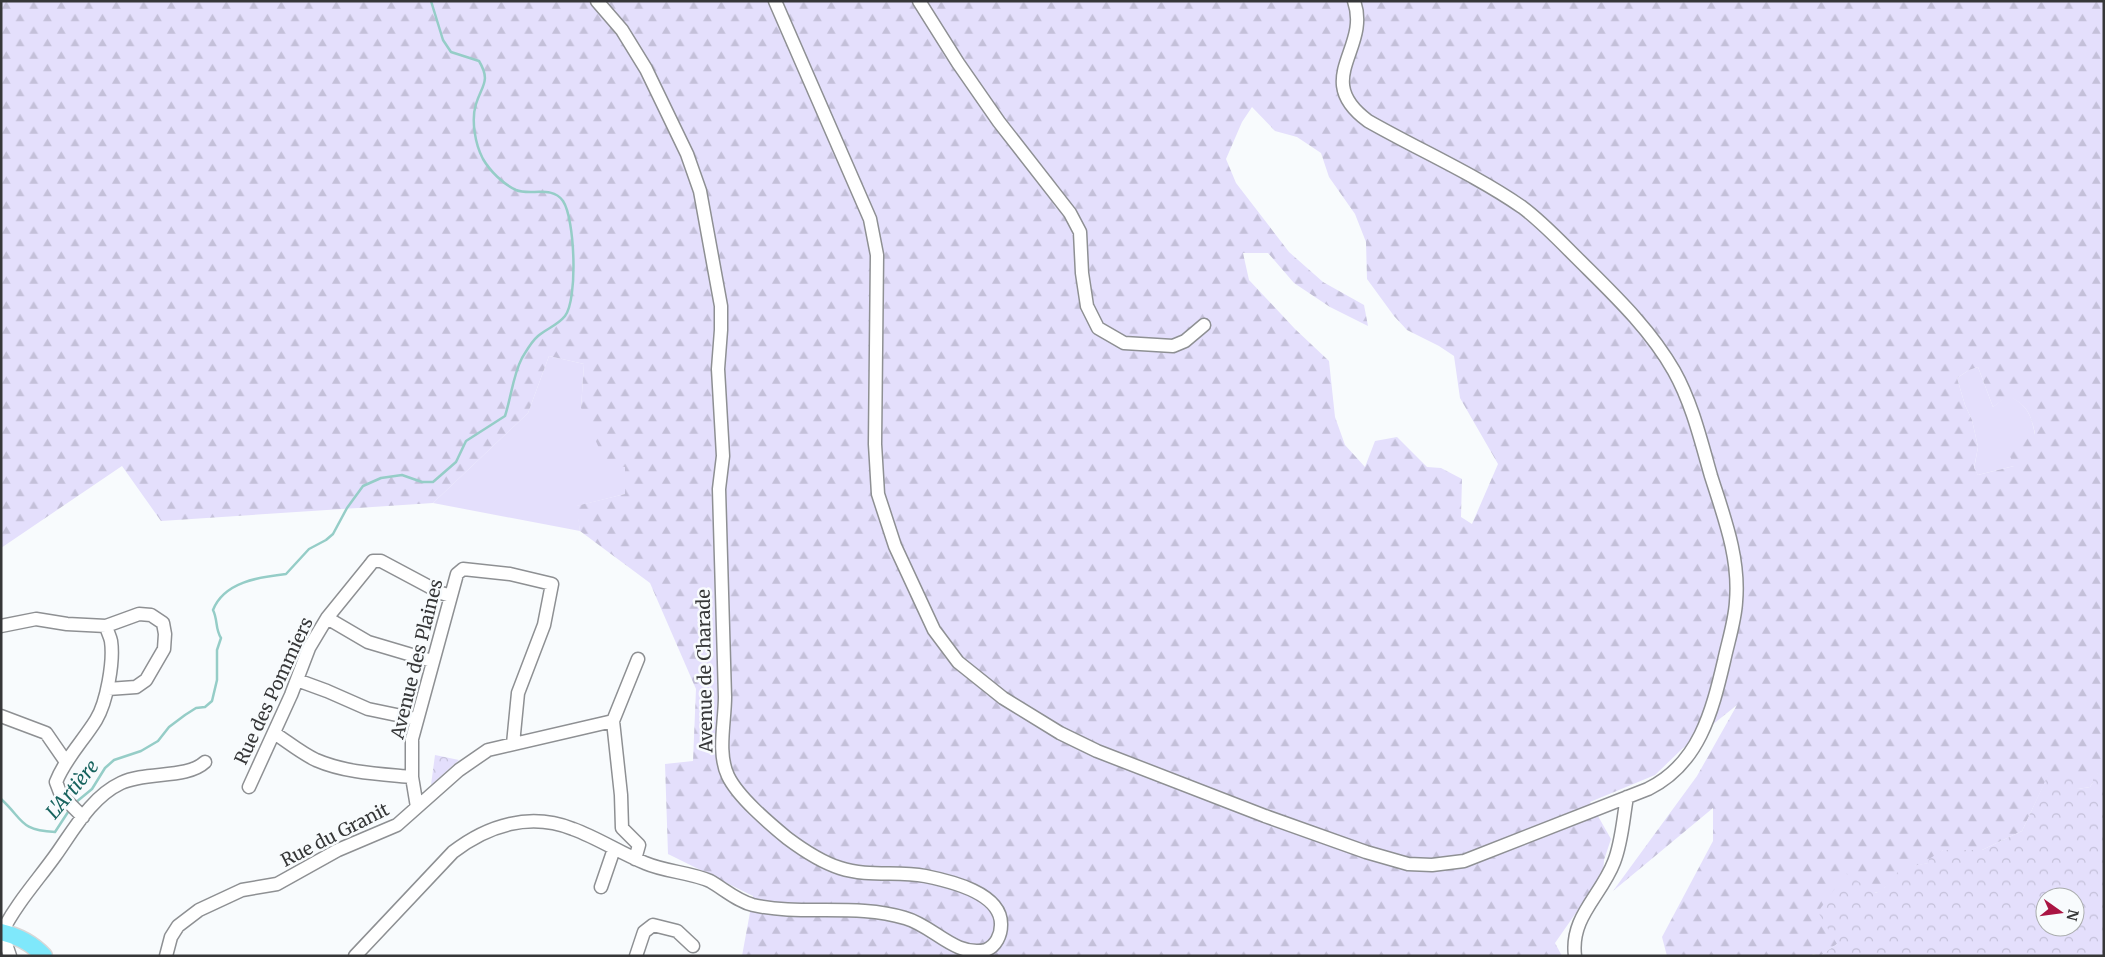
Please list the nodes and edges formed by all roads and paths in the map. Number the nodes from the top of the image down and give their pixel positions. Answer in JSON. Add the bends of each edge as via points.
{"nodes":[{"id":1,"x":597,"y":1,"type":"edge"},
{"id":2,"x":775,"y":1,"type":"edge"},
{"id":3,"x":920,"y":1,"type":"edge"},
{"id":4,"x":1354,"y":1,"type":"edge"},
{"id":5,"x":1204,"y":324,"type":"dead end"},
{"id":6,"x":451,"y":596,"type":"junction"},
{"id":7,"x":327,"y":618,"type":"junction"},
{"id":8,"x":1,"y":626,"type":"edge"},
{"id":9,"x":106,"y":626,"type":"junction"},
{"id":10,"x":638,"y":658,"type":"dead end"},
{"id":11,"x":432,"y":661,"type":"junction"},
{"id":12,"x":297,"y":680,"type":"junction"},
{"id":13,"x":108,"y":689,"type":"junction"},
{"id":14,"x":1,"y":716,"type":"edge"},
{"id":15,"x":416,"y":719,"type":"junction"},
{"id":16,"x":612,"y":721,"type":"junction"},
{"id":17,"x":274,"y":733,"type":"junction"},
{"id":18,"x":513,"y":744,"type":"junction"},
{"id":19,"x":66,"y":762,"type":"junction"},
{"id":20,"x":205,"y":762,"type":"dead end"},
{"id":21,"x":412,"y":777,"type":"junction"},
{"id":22,"x":248,"y":787,"type":"dead end"},
{"id":23,"x":1626,"y":798,"type":"junction"},
{"id":24,"x":417,"y":808,"type":"junction"},
{"id":25,"x":76,"y":810,"type":"junction"},
{"id":26,"x":614,"y":849,"type":"junction"},
{"id":27,"x":635,"y":859,"type":"junction"},
{"id":28,"x":601,"y":887,"type":"dead end"},
{"id":29,"x":2,"y":932,"type":"edge"},
{"id":30,"x":693,"y":946,"type":"dead end"},
{"id":31,"x":10,"y":956,"type":"edge"},
{"id":32,"x":44,"y":956,"type":"edge"},
{"id":33,"x":166,"y":956,"type":"edge"},
{"id":34,"x":355,"y":956,"type":"edge"},
{"id":35,"x":636,"y":956,"type":"edge"},
{"id":36,"x":1575,"y":956,"type":"edge"}],
"edges":[{"from":1,"to":27,"type":"street","name":"Avenue de Charade","via":[[622,30],[646,68],[691,162],[700,191],[721,306],[718,369],[723,442],[719,488],[725,702],[723,754],[728,777],[742,796],[788,838],[820,860],[858,873],[923,876],[953,883],[989,900],[997,908],[1002,928],[992,947],[974,953],[962,952],[908,918],[857,910],[757,906],[691,874]]},
{"from":2,"to":23,"type":"street","via":[[870,219],[877,255],[874,444],[878,494],[885,520],[925,615],[958,662],[1027,714],[1077,742],[1274,819],[1408,864],[1464,861]]},
{"from":3,"to":5,"type":"street","via":[[999,122],[1070,213],[1080,232],[1088,306],[1098,328],[1124,343],[1173,346],[1185,342]]},
{"from":4,"to":23,"type":"street","via":[[1358,24],[1342,83],[1351,106],[1375,125],[1501,194],[1557,238],[1638,320],[1664,354],[1685,393],[1699,434],[1732,548],[1736,604],[1718,687],[1694,748],[1668,777]]},
{"from":6,"to":7,"type":"street","name":"Rue des Pommiers","via":[[377,560],[370,564]]},
{"from":6,"to":11,"type":"street","name":"Avenue des Plaines"},
{"from":6,"to":18,"type":"street","name":"Avenue des Plaines","via":[[457,574],[462,569],[510,574],[552,584],[544,625],[518,693]]},
{"from":7,"to":11,"type":"street","via":[[368,642]]},
{"from":7,"to":12,"type":"street","name":"Rue des Pommiers","via":[[309,648]]},
{"from":8,"to":9,"type":"street","via":[[36,619]]},
{"from":9,"to":13,"type":"street","via":[[111,641]]},
{"from":9,"to":13,"type":"street","via":[[139,614],[151,615],[163,623],[165,634],[164,650],[146,680],[136,686]]},
{"from":10,"to":16,"type":"street"},
{"from":11,"to":15,"type":"street","name":"Avenue des Plaines"},
{"from":12,"to":15,"type":"street","via":[[368,709]]},
{"from":12,"to":17,"type":"street","name":"Rue des Pommiers"},
{"from":13,"to":19,"type":"street","via":[[97,718]]},
{"from":14,"to":19,"type":"street","via":[[46,733]]},
{"from":15,"to":21,"type":"street","name":"Avenue des Plaines","via":[[412,739]]},
{"from":16,"to":18,"type":"street","name":"Rue du Granit"},
{"from":16,"to":27,"type":"street","via":[[622,828],[639,845]]},
{"from":17,"to":21,"type":"street","via":[[325,764],[360,772]]},
{"from":17,"to":22,"type":"street","name":"Rue des Pommiers"},
{"from":18,"to":24,"type":"street","name":"Rue du Granit","via":[[488,750],[459,770]]},
{"from":19,"to":25,"type":"street","via":[[56,782],[61,795]]},
{"from":20,"to":25,"type":"street","via":[[190,771],[146,775],[121,783]]},
{"from":21,"to":24,"type":"street","name":"Avenue des Plaines"},
{"from":23,"to":36,"type":"street","via":[[1615,860],[1578,923],[1574,937]]},
{"from":24,"to":33,"type":"street","name":"Rue du Granit","via":[[397,825],[338,850],[277,884],[242,890],[199,910],[178,926]]},
{"from":25,"to":29,"type":"street"},
{"from":26,"to":27,"type":"street","name":"Avenue de Charade"},
{"from":26,"to":28,"type":"street"},
{"from":26,"to":34,"type":"street","name":"Avenue de Charade","via":[[572,828],[550,823],[528,821],[486,831],[453,852]]},
{"from":29,"to":31,"type":"street"},
{"from":29,"to":32,"type":"main road","via":[[21,938]]},
{"from":30,"to":35,"type":"street","via":[[677,931],[653,925],[644,932]]}]}
